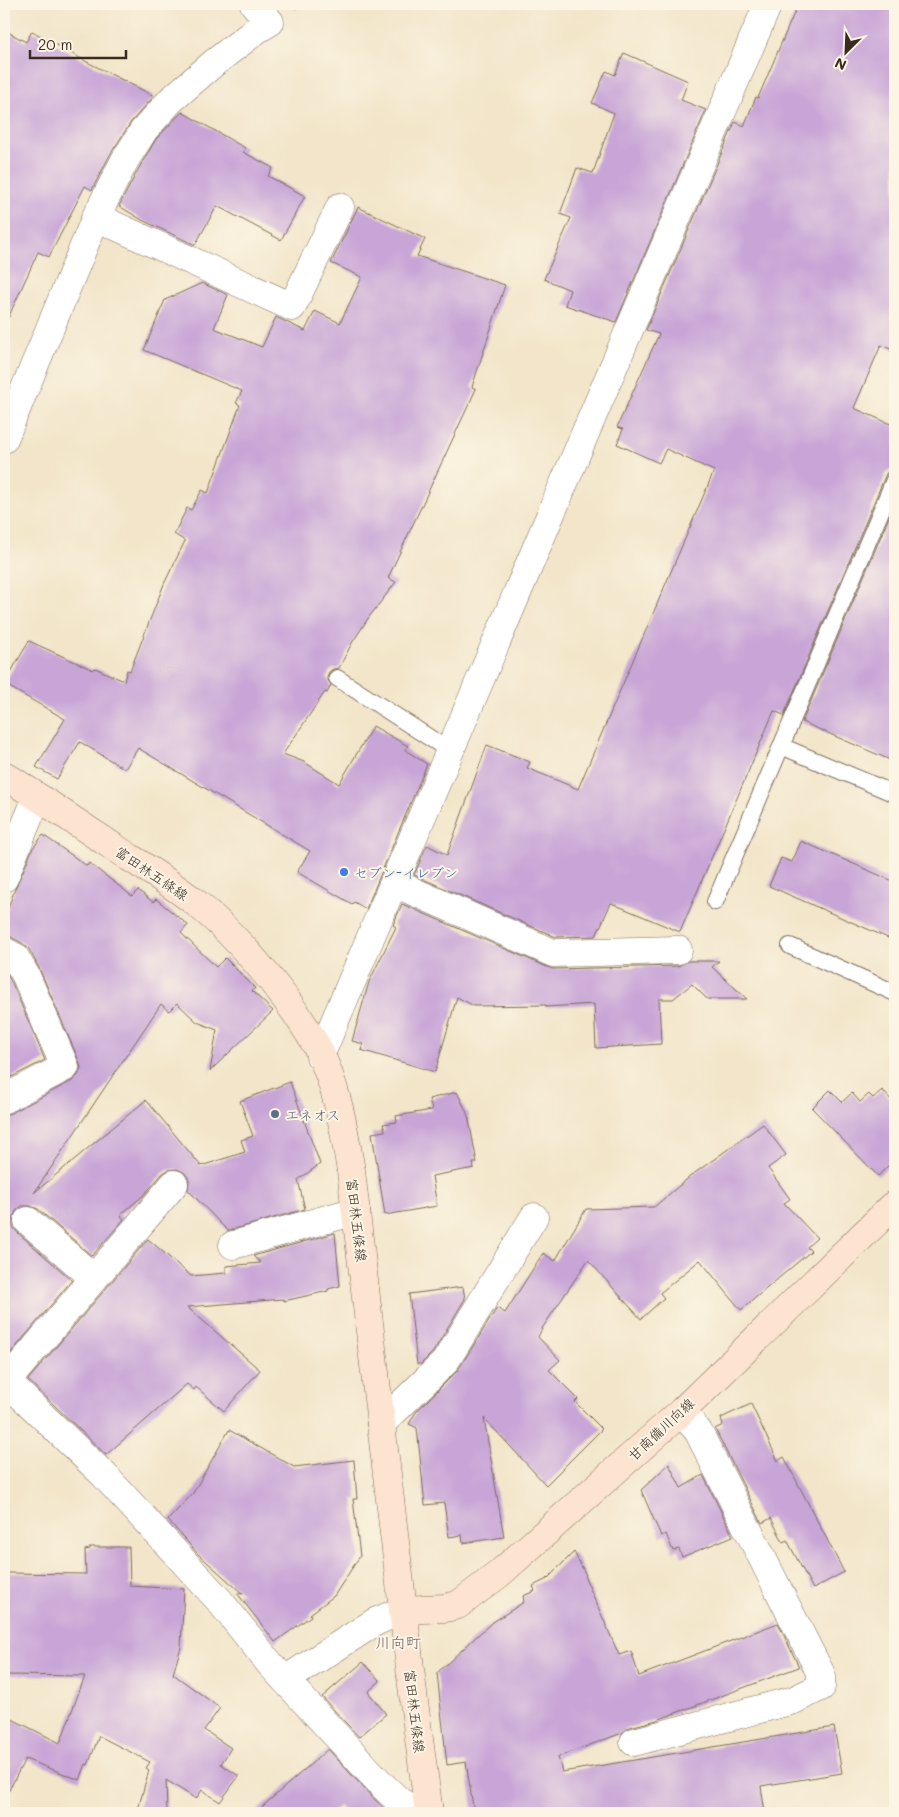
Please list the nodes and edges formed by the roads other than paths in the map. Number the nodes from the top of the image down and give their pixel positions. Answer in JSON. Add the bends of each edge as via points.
{"nodes":[{"id":1,"x":254,"y":4,"type":"edge"},
{"id":2,"x":768,"y":4,"type":"edge"},
{"id":3,"x":340,"y":207,"type":"dead end"},
{"id":4,"x":96,"y":217,"type":"junction"},
{"id":5,"x":4,"y":439,"type":"edge"},
{"id":6,"x":895,"y":478,"type":"edge"},
{"id":7,"x":337,"y":678,"type":"dead end"},
{"id":8,"x":781,"y":746,"type":"junction"},
{"id":9,"x":450,"y":751,"type":"junction"},
{"id":10,"x":4,"y":775,"type":"edge"},
{"id":11,"x":895,"y":794,"type":"edge"},
{"id":12,"x":37,"y":797,"type":"junction"},
{"id":13,"x":4,"y":878,"type":"edge"},
{"id":14,"x":394,"y":883,"type":"junction"},
{"id":15,"x":715,"y":902,"type":"dead end"},
{"id":16,"x":790,"y":946,"type":"dead end"},
{"id":17,"x":678,"y":950,"type":"dead end"},
{"id":18,"x":4,"y":952,"type":"edge"},
{"id":19,"x":895,"y":993,"type":"edge"},
{"id":20,"x":320,"y":1056,"type":"junction"},
{"id":21,"x":4,"y":1099,"type":"edge"},
{"id":22,"x":174,"y":1184,"type":"dead end"},
{"id":23,"x":895,"y":1204,"type":"edge"},
{"id":24,"x":356,"y":1211,"type":"junction"},
{"id":25,"x":534,"y":1217,"type":"dead end"},
{"id":26,"x":28,"y":1222,"type":"dead end"},
{"id":27,"x":233,"y":1245,"type":"dead end"},
{"id":28,"x":94,"y":1278,"type":"junction"},
{"id":29,"x":5,"y":1380,"type":"edge"},
{"id":30,"x":681,"y":1412,"type":"junction"},
{"id":31,"x":382,"y":1424,"type":"junction"},
{"id":32,"x":403,"y":1610,"type":"junction"},
{"id":33,"x":285,"y":1680,"type":"junction"},
{"id":34,"x":634,"y":1742,"type":"dead end"},
{"id":35,"x":429,"y":1810,"type":"edge"}],
"edges":[{"from":1,"to":4,"type":"street","via":[[270,22],[214,63],[144,130]]},
{"from":2,"to":9,"type":"street"},
{"from":3,"to":4,"type":"street","via":[[292,307]]},
{"from":4,"to":5,"type":"street"},
{"from":6,"to":8,"type":"lane"},
{"from":7,"to":9,"type":"lane"},
{"from":8,"to":11,"type":"lane"},
{"from":8,"to":15,"type":"lane"},
{"from":9,"to":14,"type":"street"},
{"from":10,"to":12,"type":"main road","name":"富田林五條線"},
{"from":12,"to":13,"type":"street"},
{"from":12,"to":20,"type":"main road","name":"富田林五條線","via":[[196,903],[274,985]]},
{"from":14,"to":17,"type":"street","via":[[553,953]]},
{"from":14,"to":20,"type":"street"},
{"from":16,"to":19,"type":"lane"},
{"from":18,"to":21,"type":"street","via":[[15,957],[26,976],[65,1067]]},
{"from":20,"to":24,"type":"main road","name":"富田林五條線","via":[[340,1108]]},
{"from":22,"to":28,"type":"street"},
{"from":23,"to":30,"type":"main road","name":"甘南備川向線"},
{"from":24,"to":27,"type":"street"},
{"from":24,"to":31,"type":"main road","name":"富田林五條線"},
{"from":25,"to":31,"type":"street","via":[[445,1362]]},
{"from":26,"to":28,"type":"street"},
{"from":28,"to":29,"type":"street"},
{"from":29,"to":33,"type":"street","via":[[104,1476],[218,1599]]},
{"from":30,"to":32,"type":"main road","name":"甘南備川向線","via":[[527,1551],[458,1605]]},
{"from":30,"to":34,"type":"street","via":[[698,1431],[821,1674],[821,1687],[794,1700]]},
{"from":31,"to":32,"type":"main road","name":"富田林五條線"},
{"from":32,"to":33,"type":"street","via":[[375,1622]]},
{"from":32,"to":35,"type":"main road","name":"富田林五條線"},
{"from":33,"to":35,"type":"street","via":[[398,1801],[411,1808]]}]}
